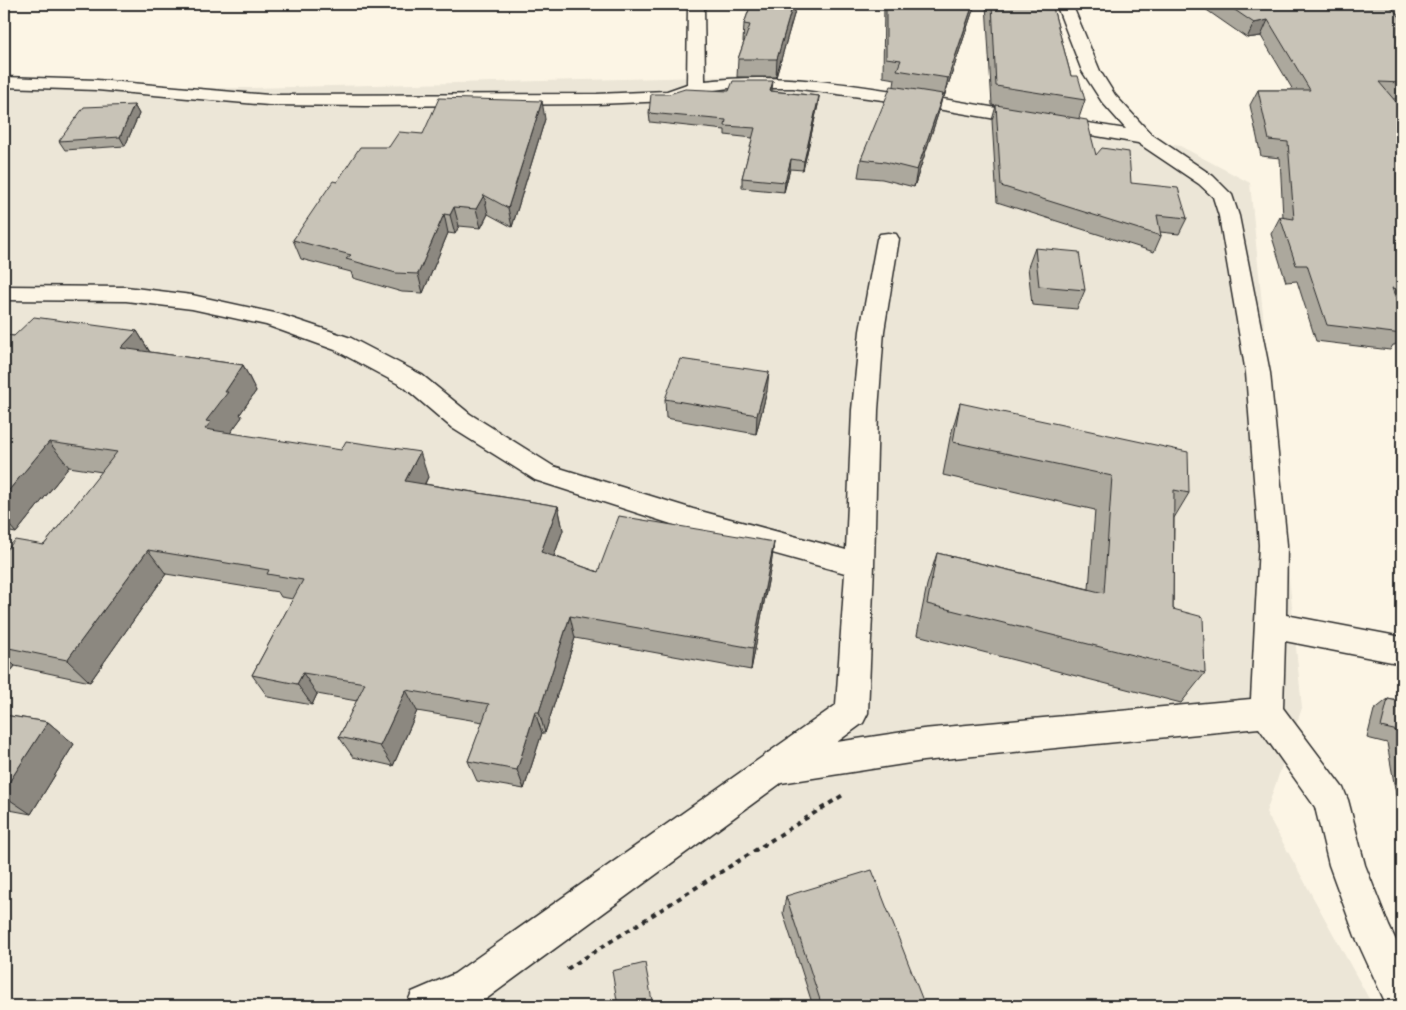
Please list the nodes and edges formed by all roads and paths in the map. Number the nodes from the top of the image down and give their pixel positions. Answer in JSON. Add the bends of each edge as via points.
{"nodes":[{"id":1,"x":696,"y":4,"type":"edge"},
{"id":2,"x":1064,"y":4,"type":"edge"},
{"id":3,"x":1390,"y":4,"type":"edge"},
{"id":4,"x":1402,"y":19,"type":"edge"},
{"id":5,"x":4,"y":82,"type":"edge"},
{"id":6,"x":696,"y":87,"type":"junction"},
{"id":7,"x":1144,"y":138,"type":"junction"},
{"id":8,"x":888,"y":239,"type":"dead end"},
{"id":9,"x":4,"y":294,"type":"edge"},
{"id":10,"x":860,"y":565,"type":"junction"},
{"id":11,"x":1270,"y":625,"type":"junction"},
{"id":12,"x":1402,"y":650,"type":"edge"},
{"id":13,"x":1267,"y":712,"type":"junction"},
{"id":14,"x":774,"y":768,"type":"junction"},
{"id":15,"x":848,"y":792,"type":"dead end"},
{"id":16,"x":565,"y":970,"type":"dead end"},
{"id":17,"x":1402,"y":995,"type":"edge"},
{"id":18,"x":426,"y":1006,"type":"edge"}],
"edges":[{"from":1,"to":6,"type":"street"},
{"from":2,"to":7,"type":"street","via":[[1091,71],[1108,98]]},
{"from":3,"to":4,"type":"street"},
{"from":5,"to":6,"type":"street","via":[[97,85],[269,100],[356,101],[597,100],[669,96]]},
{"from":6,"to":7,"type":"street","via":[[729,83],[793,83]]},
{"from":7,"to":11,"type":"street","via":[[1206,180],[1222,195],[1229,216],[1258,373],[1273,546]]},
{"from":8,"to":10,"type":"street","via":[[872,331]]},
{"from":9,"to":10,"type":"street","via":[[126,294],[192,302],[271,319],[343,344],[413,381],[461,421],[544,473],[693,520]]},
{"from":10,"to":14,"type":"street","via":[[852,713]]},
{"from":11,"to":12,"type":"street"},
{"from":11,"to":13,"type":"street"},
{"from":13,"to":14,"type":"street","via":[[923,745]]},
{"from":13,"to":17,"type":"street","via":[[1331,800],[1347,866],[1374,936]]},
{"from":14,"to":18,"type":"street","via":[[468,988]]},
{"from":15,"to":16,"type":"path"}]}
